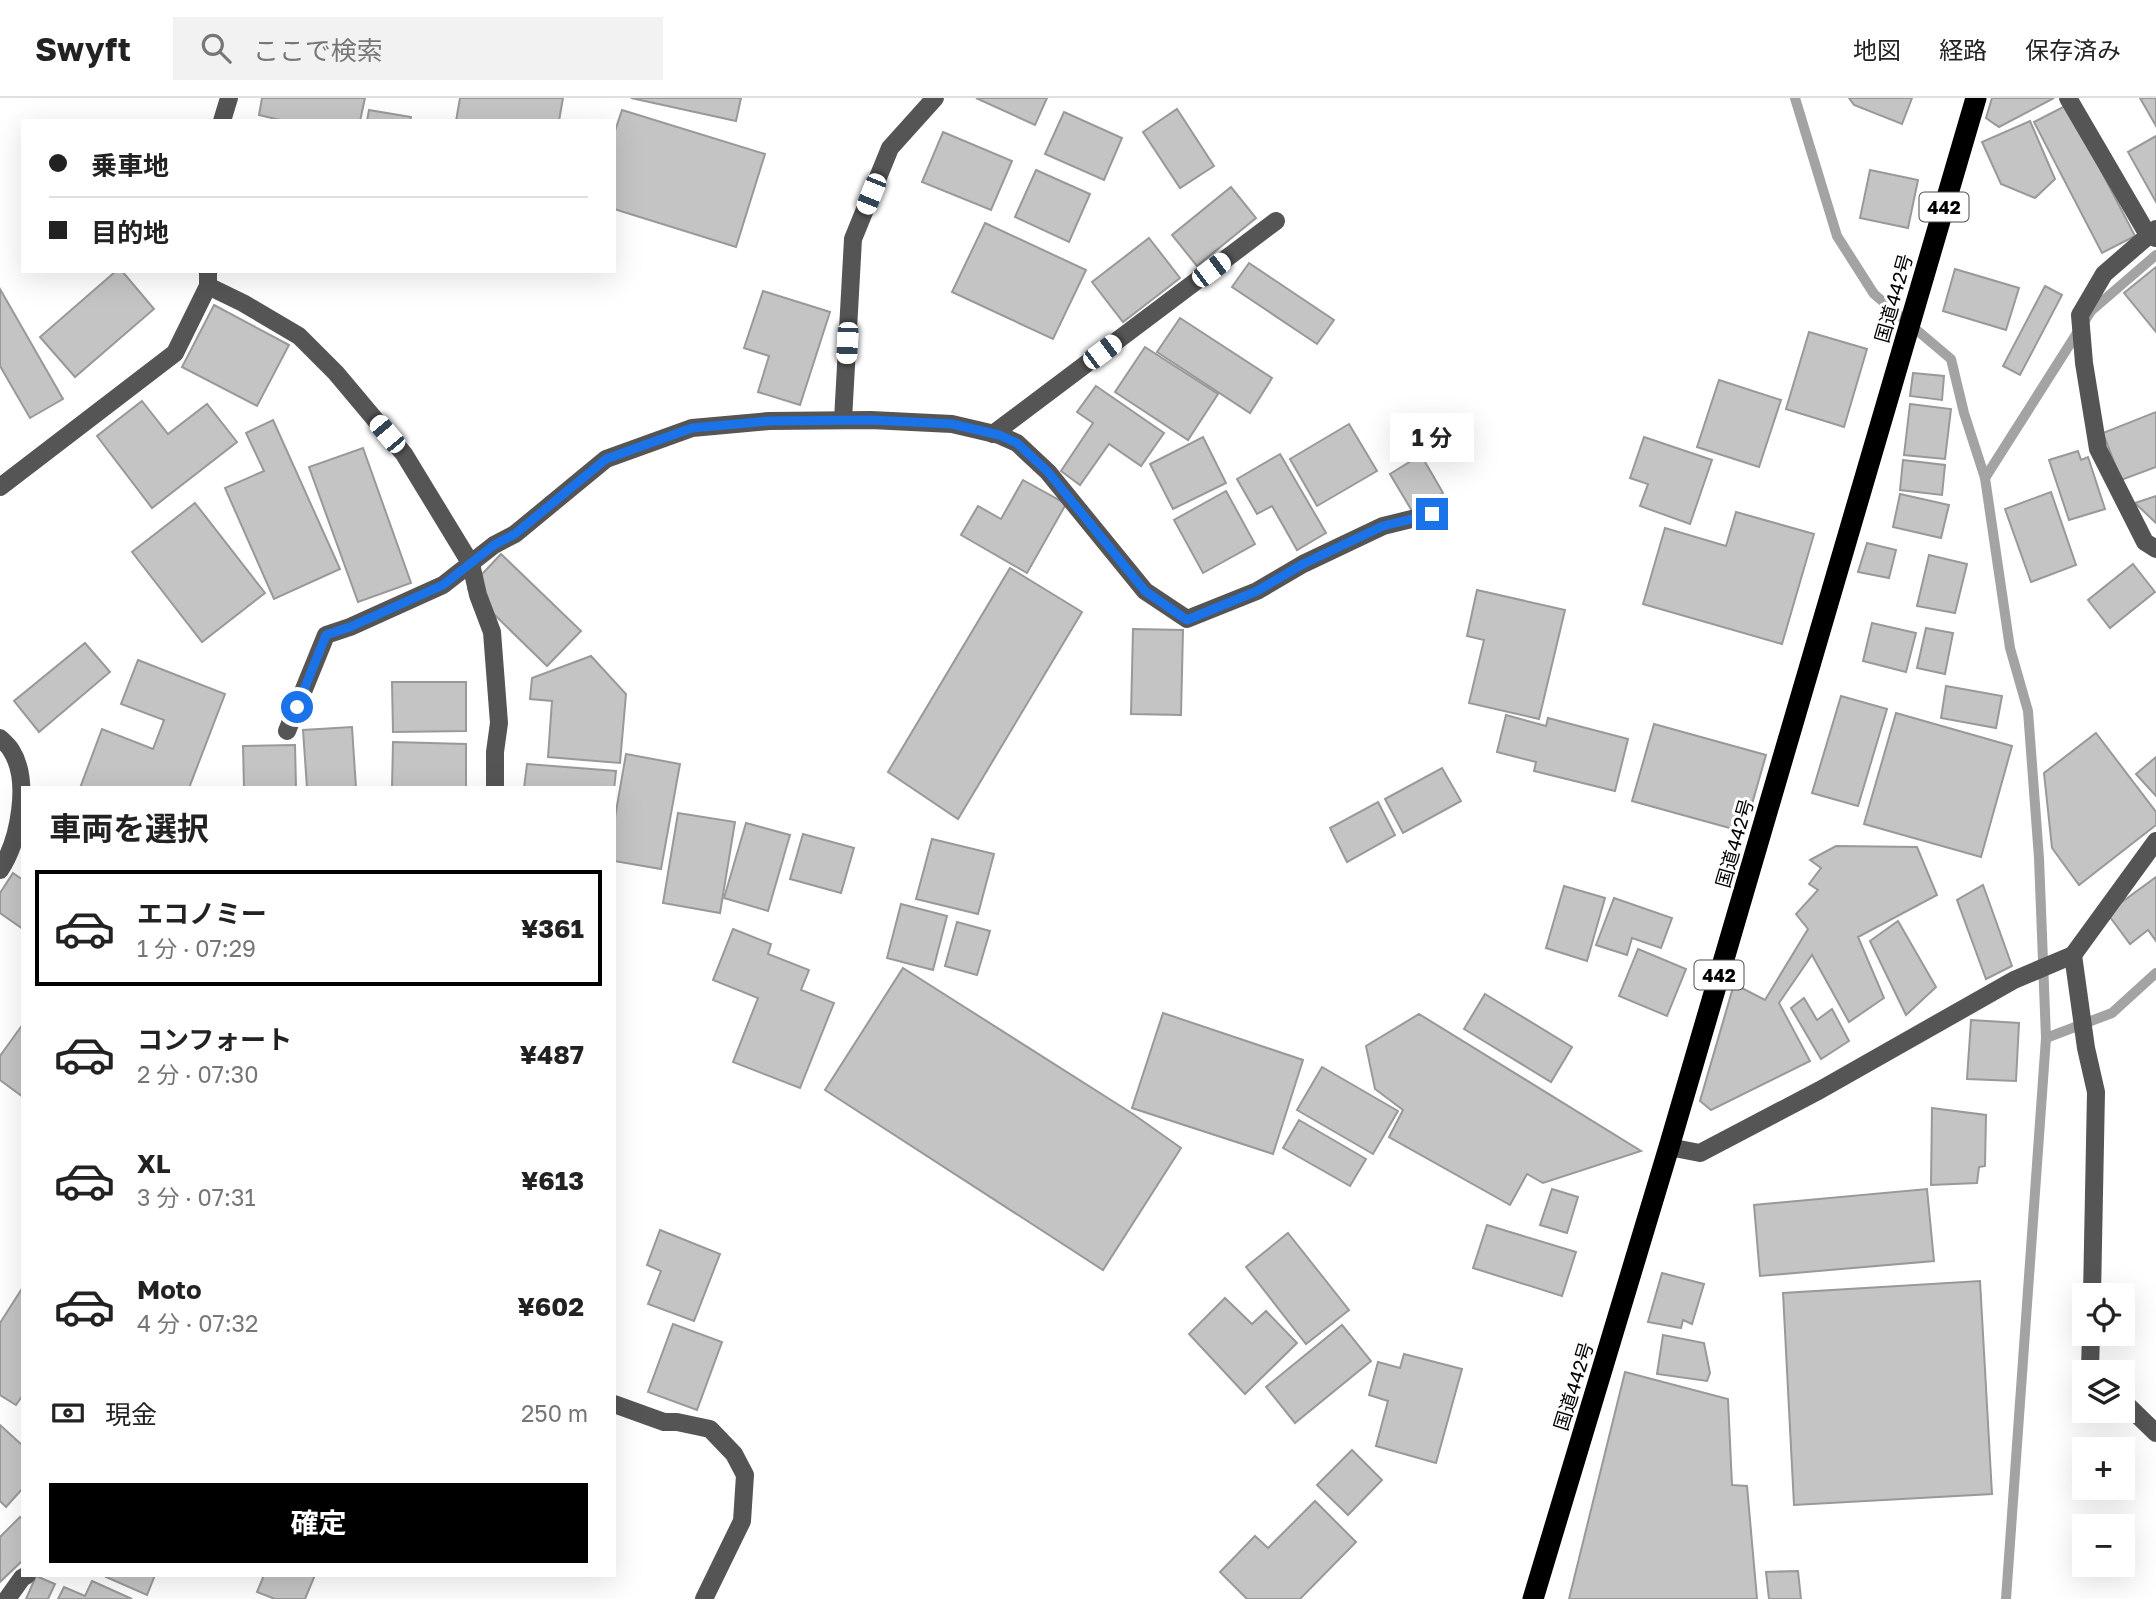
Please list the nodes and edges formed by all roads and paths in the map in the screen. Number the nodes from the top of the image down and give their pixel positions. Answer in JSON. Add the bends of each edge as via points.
{"nodes":[{"id":1,"x":229,"y":98,"type":"edge"},
{"id":2,"x":935,"y":98,"type":"edge"},
{"id":3,"x":1976,"y":98,"type":"edge"},
{"id":4,"x":2068,"y":98,"type":"edge"},
{"id":5,"x":223,"y":119,"type":"edge"},
{"id":6,"x":1276,"y":221,"type":"dead end"},
{"id":7,"x":2153,"y":234,"type":"edge"},
{"id":8,"x":208,"y":279,"type":"edge"},
{"id":9,"x":843,"y":421,"type":"junction"},
{"id":10,"x":993,"y":434,"type":"junction"},
{"id":11,"x":0,"y":487,"type":"edge"},
{"id":12,"x":1432,"y":514,"type":"dead end"},
{"id":13,"x":2156,"y":549,"type":"edge"},
{"id":14,"x":471,"y":564,"type":"junction"},
{"id":15,"x":288,"y":731,"type":"dead end"},
{"id":16,"x":0,"y":738,"type":"edge"},
{"id":17,"x":495,"y":786,"type":"edge"},
{"id":18,"x":2156,"y":841,"type":"edge"},
{"id":19,"x":0,"y":870,"type":"edge"},
{"id":20,"x":2073,"y":955,"type":"junction"},
{"id":21,"x":1669,"y":1147,"type":"junction"},
{"id":22,"x":2092,"y":1283,"type":"edge"},
{"id":23,"x":616,"y":1406,"type":"edge"},
{"id":24,"x":2135,"y":1413,"type":"edge"},
{"id":25,"x":2156,"y":1433,"type":"edge"},
{"id":26,"x":24,"y":1577,"type":"edge"},
{"id":27,"x":7,"y":1599,"type":"edge"},
{"id":28,"x":704,"y":1599,"type":"edge"},
{"id":29,"x":1533,"y":1599,"type":"edge"}],
"edges":[{"from":1,"to":5,"type":"street"},
{"from":2,"to":9,"type":"street","via":[[890,148],[853,239]]},
{"from":3,"to":21,"type":"highway","name":"国道442号","number":"442"},
{"from":4,"to":7,"type":"street"},
{"from":6,"to":10,"type":"street"},
{"from":7,"to":13,"type":"street","via":[[2104,274],[2080,315],[2098,449],[2145,542]]},
{"from":8,"to":11,"type":"street","via":[[175,353]]},
{"from":8,"to":14,"type":"street","via":[[299,336],[336,373],[404,454]]},
{"from":9,"to":10,"type":"street","via":[[952,424]]},
{"from":9,"to":14,"type":"street","via":[[692,428],[606,459]]},
{"from":10,"to":12,"type":"street","via":[[1017,443],[1048,472],[1145,591],[1187,620],[1257,591],[1383,526]]},
{"from":14,"to":15,"type":"street","via":[[443,585],[326,635]]},
{"from":14,"to":17,"type":"street","via":[[492,632],[499,723]]},
{"from":16,"to":19,"type":"street","via":[[12,751],[21,800],[19,823]]},
{"from":18,"to":20,"type":"street"},
{"from":20,"to":21,"type":"street","via":[[2014,980],[1700,1153]]},
{"from":20,"to":22,"type":"street","via":[[2096,1092]]},
{"from":21,"to":29,"type":"highway","name":"国道442号","number":"442"},
{"from":23,"to":28,"type":"street","via":[[664,1422],[710,1429],[734,1454],[745,1475],[742,1521]]},
{"from":24,"to":25,"type":"street"},
{"from":26,"to":27,"type":"street"}]}
